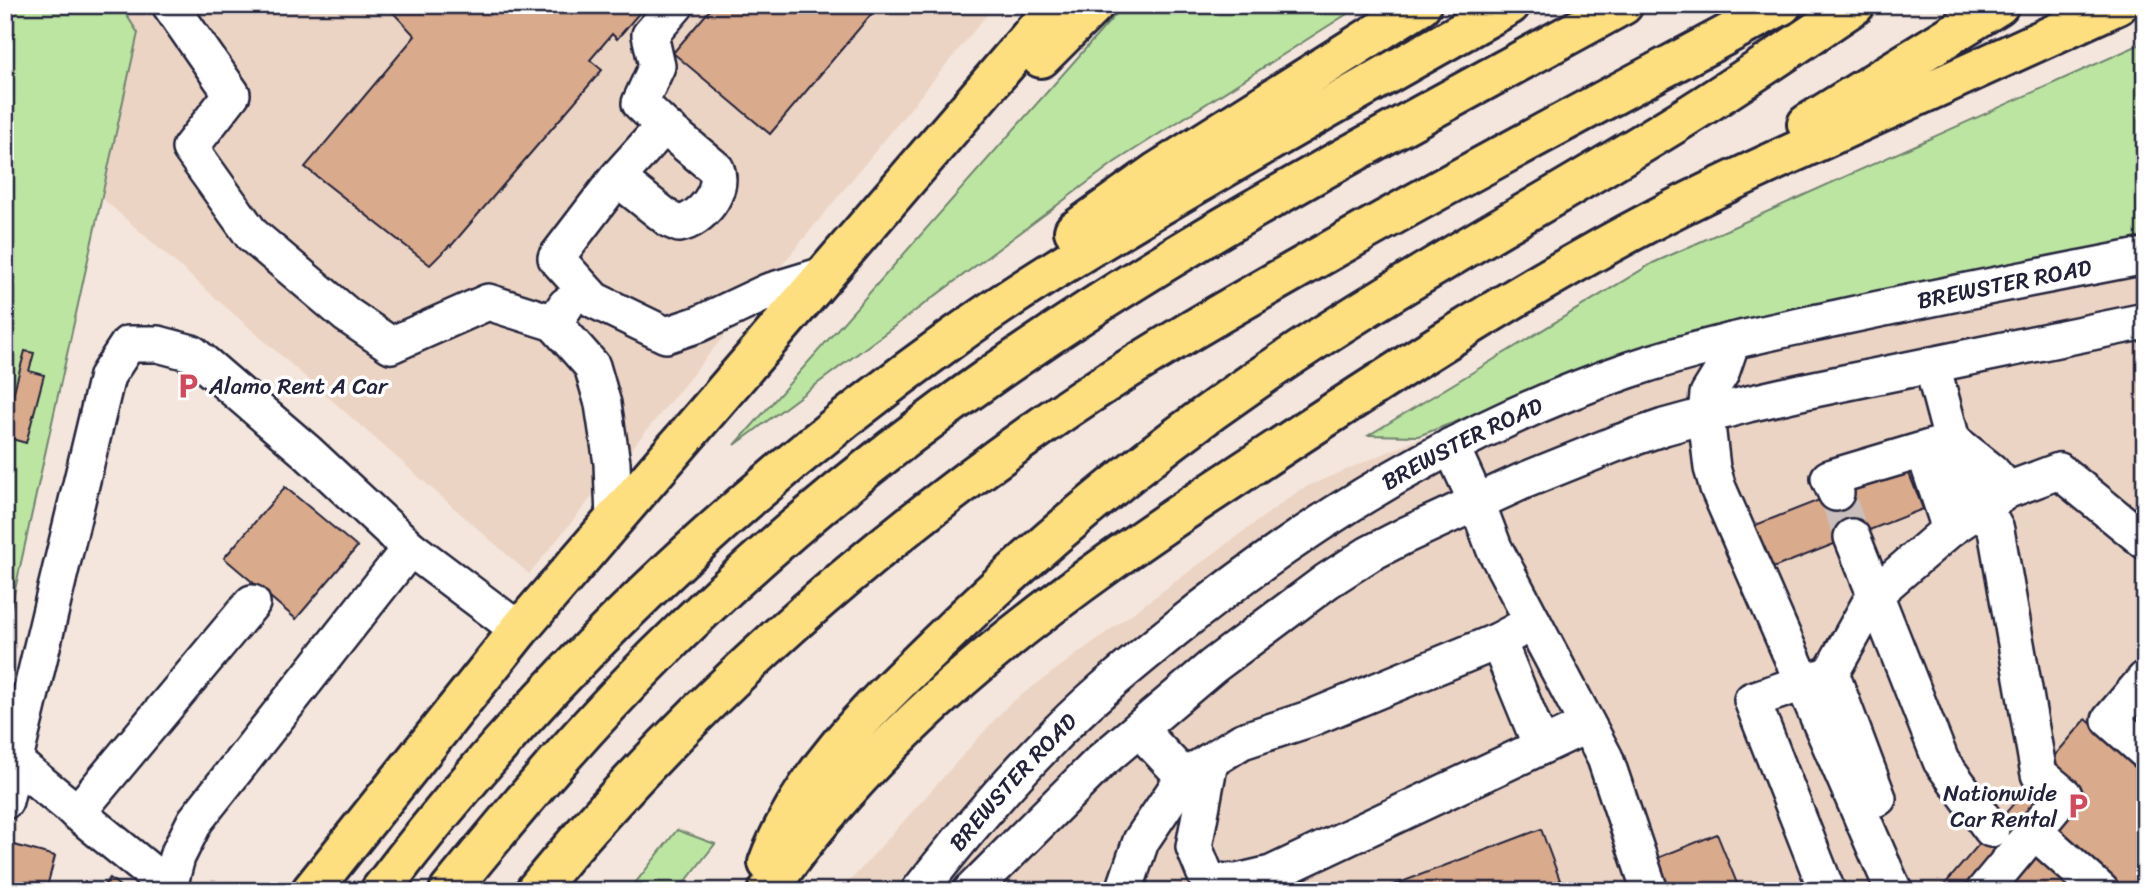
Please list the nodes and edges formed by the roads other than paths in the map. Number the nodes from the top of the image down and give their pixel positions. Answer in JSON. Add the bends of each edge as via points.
{"nodes":[{"id":1,"x":170,"y":5,"type":"edge"},
{"id":2,"x":676,"y":5,"type":"edge"},
{"id":3,"x":1056,"y":5,"type":"edge"},
{"id":4,"x":1094,"y":5,"type":"edge"},
{"id":5,"x":1421,"y":5,"type":"edge"},
{"id":6,"x":1510,"y":5,"type":"edge"},
{"id":7,"x":1623,"y":5,"type":"edge"},
{"id":8,"x":1782,"y":5,"type":"edge"},
{"id":9,"x":1855,"y":5,"type":"edge"},
{"id":10,"x":1999,"y":5,"type":"edge"},
{"id":11,"x":2118,"y":5,"type":"edge"},
{"id":12,"x":664,"y":126,"type":"junction"},
{"id":13,"x":617,"y":178,"type":"junction"},
{"id":14,"x":1660,"y":216,"type":"junction"},
{"id":15,"x":2145,"y":256,"type":"edge"},
{"id":16,"x":835,"y":265,"type":"junction"},
{"id":17,"x":594,"y":300,"type":"junction"},
{"id":18,"x":2145,"y":321,"type":"edge"},
{"id":19,"x":554,"y":323,"type":"junction"},
{"id":20,"x":1731,"y":341,"type":"junction"},
{"id":21,"x":1932,"y":365,"type":"junction"},
{"id":22,"x":905,"y":373,"type":"junction"},
{"id":23,"x":1706,"y":416,"type":"junction"},
{"id":24,"x":1451,"y":446,"type":"junction"},
{"id":25,"x":1938,"y":446,"type":"junction"},
{"id":26,"x":1836,"y":493,"type":"dead end"},
{"id":27,"x":1996,"y":499,"type":"junction"},
{"id":28,"x":1477,"y":503,"type":"junction"},
{"id":29,"x":614,"y":520,"type":"junction"},
{"id":30,"x":1950,"y":529,"type":"junction"},
{"id":31,"x":1852,"y":537,"type":"tunnel mouth"},
{"id":32,"x":2145,"y":541,"type":"edge"},
{"id":33,"x":411,"y":548,"type":"junction"},
{"id":34,"x":1260,"y":565,"type":"junction"},
{"id":35,"x":1875,"y":594,"type":"junction"},
{"id":36,"x":252,"y":603,"type":"dead end"},
{"id":37,"x":1292,"y":607,"type":"junction"},
{"id":38,"x":1533,"y":622,"type":"junction"},
{"id":39,"x":519,"y":630,"type":"junction"},
{"id":40,"x":1498,"y":641,"type":"junction"},
{"id":41,"x":1818,"y":678,"type":"junction"},
{"id":42,"x":2145,"y":679,"type":"edge"},
{"id":43,"x":1587,"y":725,"type":"junction"},
{"id":44,"x":1139,"y":729,"type":"junction"},
{"id":45,"x":1541,"y":746,"type":"junction"},
{"id":46,"x":2145,"y":751,"type":"edge"},
{"id":47,"x":15,"y":762,"type":"junction"},
{"id":48,"x":643,"y":767,"type":"junction"},
{"id":49,"x":1197,"y":769,"type":"junction"},
{"id":50,"x":5,"y":801,"type":"edge"},
{"id":51,"x":77,"y":813,"type":"junction"},
{"id":52,"x":1991,"y":829,"type":"dead end"},
{"id":53,"x":2034,"y":831,"type":"junction"},
{"id":54,"x":169,"y":889,"type":"edge"},
{"id":55,"x":311,"y":891,"type":"edge"},
{"id":56,"x":380,"y":891,"type":"edge"},
{"id":57,"x":449,"y":891,"type":"edge"},
{"id":58,"x":535,"y":891,"type":"edge"},
{"id":59,"x":571,"y":891,"type":"edge"},
{"id":60,"x":757,"y":891,"type":"edge"},
{"id":61,"x":768,"y":891,"type":"edge"},
{"id":62,"x":919,"y":891,"type":"edge"},
{"id":63,"x":971,"y":891,"type":"edge"},
{"id":64,"x":1124,"y":891,"type":"edge"},
{"id":65,"x":1650,"y":891,"type":"edge"},
{"id":66,"x":1827,"y":891,"type":"edge"},
{"id":67,"x":1894,"y":891,"type":"edge"},
{"id":68,"x":1919,"y":891,"type":"edge"},
{"id":69,"x":1984,"y":891,"type":"edge"},
{"id":70,"x":2101,"y":891,"type":"edge"}],
"edges":[{"from":1,"to":19,"type":"street","via":[[232,94],[190,148],[252,235],[347,315],[391,345],[488,302]]},
{"from":2,"to":12,"type":"street","via":[[650,35],[657,66],[640,103]]},
{"from":3,"to":16,"type":"highway"},
{"from":4,"to":16,"type":"highway"},
{"from":5,"to":22,"type":"highway","via":[[1121,196]]},
{"from":6,"to":22,"type":"highway","via":[[1098,243]]},
{"from":7,"to":57,"type":"highway","via":[[1158,267],[998,370],[906,438],[796,527],[657,656],[534,788]]},
{"from":8,"to":48,"type":"highway","via":[[1297,269],[1141,361],[1046,424],[832,589]]},
{"from":9,"to":60,"type":"highway","via":[[1678,122],[1323,334],[1179,434],[1047,542],[957,624],[829,757],[773,848]]},
{"from":10,"to":14,"type":"highway"},
{"from":11,"to":14,"type":"highway"},
{"from":12,"to":13,"type":"street"},
{"from":12,"to":13,"type":"street","via":[[719,176],[716,193],[695,219],[679,224],[670,220]]},
{"from":13,"to":17,"type":"street","via":[[556,258]]},
{"from":14,"to":61,"type":"highway","via":[[1378,384],[1177,514],[1030,620],[870,765]]},
{"from":15,"to":20,"type":"street","name":"BREWSTER ROAD"},
{"from":16,"to":17,"type":"street","via":[[666,335]]},
{"from":16,"to":29,"type":"highway"},
{"from":17,"to":19,"type":"street","via":[[565,305]]},
{"from":18,"to":21,"type":"street","name":"BREWSTER ROAD"},
{"from":19,"to":29,"type":"street","via":[[592,366],[596,379],[612,463]]},
{"from":20,"to":23,"type":"street","via":[[1721,373],[1708,394]]},
{"from":20,"to":24,"type":"street","name":"BREWSTER ROAD","via":[[1560,396]]},
{"from":21,"to":23,"type":"street","name":"BREWSTER ROAD"},
{"from":21,"to":25,"type":"street"},
{"from":22,"to":56,"type":"highway","via":[[743,503],[612,625],[523,718]]},
{"from":23,"to":28,"type":"street","name":"BREWSTER ROAD","via":[[1615,443]]},
{"from":23,"to":41,"type":"street","via":[[1718,488]]},
{"from":24,"to":28,"type":"street"},
{"from":24,"to":34,"type":"street","name":"BREWSTER ROAD","via":[[1354,501]]},
{"from":25,"to":26,"type":"street","via":[[1829,478]]},
{"from":25,"to":27,"type":"street","via":[[1964,485]]},
{"from":25,"to":30,"type":"street"},
{"from":27,"to":30,"type":"street"},
{"from":27,"to":32,"type":"street","via":[[2059,471]]},
{"from":27,"to":53,"type":"street","via":[[1996,530],[2039,774],[2064,795]]},
{"from":28,"to":37,"type":"street","name":"BREWSTER ROAD","via":[[1369,554]]},
{"from":28,"to":38,"type":"street","via":[[1494,548]]},
{"from":29,"to":39,"type":"highway"},
{"from":30,"to":35,"type":"street"},
{"from":31,"to":35,"type":"street"},
{"from":33,"to":39,"type":"street"},
{"from":33,"to":47,"type":"street","via":[[192,353],[158,344],[128,344],[107,376]]},
{"from":33,"to":54,"type":"street","via":[[195,821],[177,857]]},
{"from":34,"to":37,"type":"street"},
{"from":34,"to":62,"type":"street","name":"BREWSTER ROAD","via":[[1137,660],[1075,715]]},
{"from":35,"to":41,"type":"street"},
{"from":35,"to":52,"type":"street","via":[[1941,761]]},
{"from":36,"to":51,"type":"street"},
{"from":37,"to":44,"type":"street","name":"BREWSTER ROAD"},
{"from":38,"to":40,"type":"street"},
{"from":38,"to":43,"type":"street"},
{"from":39,"to":55,"type":"highway"},
{"from":40,"to":45,"type":"street"},
{"from":40,"to":49,"type":"street","via":[[1309,719],[1242,741]]},
{"from":41,"to":66,"type":"street","via":[[1752,700]]},
{"from":41,"to":67,"type":"street"},
{"from":41,"to":68,"type":"street"},
{"from":42,"to":46,"type":"street","via":[[2110,720]]},
{"from":43,"to":45,"type":"street"},
{"from":43,"to":65,"type":"street","via":[[1605,758]]},
{"from":44,"to":49,"type":"street"},
{"from":44,"to":63,"type":"street","name":"BREWSTER ROAD"},
{"from":45,"to":49,"type":"street","via":[[1271,874],[1237,882],[1208,881],[1194,847]]},
{"from":47,"to":50,"type":"street"},
{"from":47,"to":51,"type":"street"},
{"from":48,"to":58,"type":"highway"},
{"from":48,"to":59,"type":"highway"},
{"from":49,"to":64,"type":"street","via":[[1141,841]]},
{"from":51,"to":54,"type":"street"},
{"from":53,"to":69,"type":"street"},
{"from":53,"to":70,"type":"street"}]}
